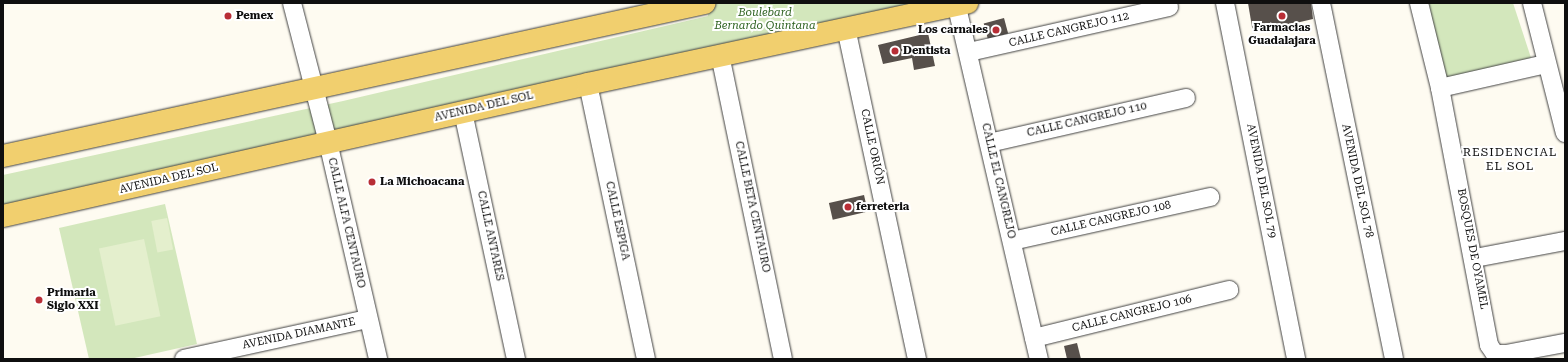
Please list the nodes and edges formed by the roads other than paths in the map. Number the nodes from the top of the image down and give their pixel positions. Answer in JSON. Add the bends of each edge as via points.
{"nodes":[{"id":1,"x":292,"y":3,"type":"edge"},
{"id":2,"x":704,"y":3,"type":"edge"},
{"id":3,"x":1225,"y":3,"type":"edge"},
{"id":4,"x":1321,"y":3,"type":"edge"},
{"id":5,"x":1419,"y":3,"type":"edge"},
{"id":6,"x":1532,"y":3,"type":"edge"},
{"id":7,"x":960,"y":4,"type":"edge"},
{"id":8,"x":1169,"y":7,"type":"dead end"},
{"id":9,"x":846,"y":28,"type":"junction"},
{"id":10,"x":969,"y":52,"type":"junction"},
{"id":11,"x":720,"y":55,"type":"junction"},
{"id":12,"x":1546,"y":64,"type":"junction"},
{"id":13,"x":588,"y":84,"type":"junction"},
{"id":14,"x":1440,"y":88,"type":"junction"},
{"id":15,"x":313,"y":89,"type":"junction"},
{"id":16,"x":1186,"y":98,"type":"dead end"},
{"id":17,"x":463,"y":112,"type":"junction"},
{"id":18,"x":1565,"y":133,"type":"edge"},
{"id":19,"x":328,"y":142,"type":"junction"},
{"id":20,"x":989,"y":143,"type":"junction"},
{"id":21,"x":3,"y":156,"type":"edge"},
{"id":22,"x":1210,"y":197,"type":"dead end"},
{"id":23,"x":3,"y":216,"type":"edge"},
{"id":24,"x":1565,"y":241,"type":"edge"},
{"id":25,"x":1012,"y":242,"type":"junction"},
{"id":26,"x":1475,"y":258,"type":"junction"},
{"id":27,"x":1229,"y":290,"type":"dead end"},
{"id":28,"x":368,"y":319,"type":"junction"},
{"id":29,"x":1034,"y":338,"type":"junction"},
{"id":30,"x":1565,"y":342,"type":"edge"},
{"id":31,"x":244,"y":352,"type":"edge"},
{"id":32,"x":184,"y":359,"type":"edge"},
{"id":33,"x":378,"y":359,"type":"edge"},
{"id":34,"x":516,"y":359,"type":"edge"},
{"id":35,"x":646,"y":359,"type":"edge"},
{"id":36,"x":783,"y":359,"type":"edge"},
{"id":37,"x":918,"y":359,"type":"edge"},
{"id":38,"x":1039,"y":359,"type":"edge"},
{"id":39,"x":1296,"y":359,"type":"edge"},
{"id":40,"x":1394,"y":359,"type":"edge"}],
"edges":[{"from":1,"to":15,"type":"street","name":"CALLE ALFA CENTAURO"},
{"from":2,"to":15,"type":"main road"},
{"from":3,"to":39,"type":"street","name":"AVENIDA DEL SOL 79"},
{"from":4,"to":40,"type":"street","name":"AVENIDA DEL SOL 78"},
{"from":5,"to":14,"type":"street","name":"BOSQUES DE OYAMEL"},
{"from":6,"to":12,"type":"street"},
{"from":7,"to":9,"type":"main road","name":"AVENIDA DEL SOL"},
{"from":7,"to":10,"type":"street","name":"CALLE EL CANGREJO"},
{"from":8,"to":10,"type":"street","name":"CALLE CANGREJO 112"},
{"from":9,"to":11,"type":"main road","name":"AVENIDA DEL SOL"},
{"from":9,"to":37,"type":"street","name":"CALLE ORIÓN"},
{"from":10,"to":20,"type":"street","name":"CALLE EL CANGREJO"},
{"from":11,"to":13,"type":"main road","name":"AVENIDA DEL SOL"},
{"from":11,"to":36,"type":"street","name":"CALLE BETA CENTAURO"},
{"from":12,"to":14,"type":"street"},
{"from":12,"to":18,"type":"street"},
{"from":13,"to":17,"type":"main road","name":"AVENIDA DEL SOL"},
{"from":13,"to":35,"type":"street","name":"CALLE ESPIGA"},
{"from":14,"to":26,"type":"street","name":"BOSQUES DE OYAMEL"},
{"from":15,"to":19,"type":"street","name":"CALLE ALFA CENTAURO"},
{"from":15,"to":21,"type":"main road"},
{"from":16,"to":20,"type":"street","name":"CALLE CANGREJO 110"},
{"from":17,"to":19,"type":"main road","name":"AVENIDA DEL SOL"},
{"from":17,"to":34,"type":"street","name":"CALLE ANTARES"},
{"from":19,"to":23,"type":"main road","name":"AVENIDA DEL SOL"},
{"from":19,"to":28,"type":"street","name":"CALLE ALFA CENTAURO"},
{"from":20,"to":25,"type":"street","name":"CALLE EL CANGREJO"},
{"from":22,"to":25,"type":"street","name":"CALLE CANGREJO 108"},
{"from":24,"to":26,"type":"street"},
{"from":25,"to":29,"type":"street","name":"CALLE EL CANGREJO"},
{"from":26,"to":30,"type":"street","name":"BOSQUES DE OYAMEL","via":[[1489,345],[1495,354]]},
{"from":27,"to":29,"type":"street","name":"CALLE CANGREJO 106"},
{"from":28,"to":31,"type":"street","name":"AVENIDA DIAMANTE"},
{"from":28,"to":33,"type":"street","name":"CALLE ALFA CENTAURO"},
{"from":29,"to":38,"type":"street","name":"CALLE EL CANGREJO"},
{"from":31,"to":32,"type":"street","name":"AVENIDA DIAMANTE"}]}
